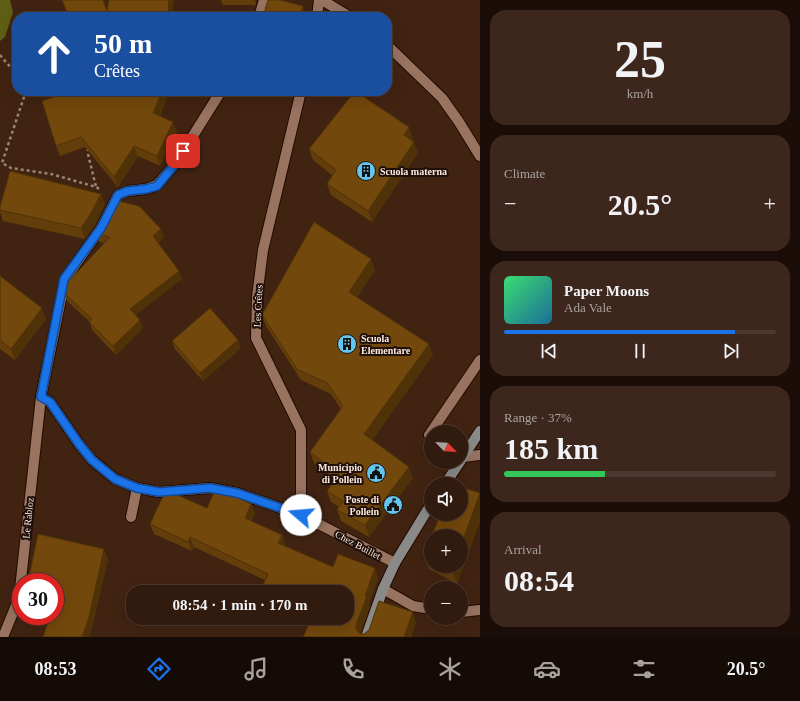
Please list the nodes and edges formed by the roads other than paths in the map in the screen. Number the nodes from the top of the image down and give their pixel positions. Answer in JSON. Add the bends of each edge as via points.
{"nodes":[{"id":1,"x":264,"y":0,"type":"edge"},
{"id":2,"x":319,"y":0,"type":"edge"},
{"id":3,"x":322,"y":0,"type":"edge"},
{"id":4,"x":260,"y":12,"type":"edge"},
{"id":5,"x":318,"y":12,"type":"edge"},
{"id":6,"x":342,"y":12,"type":"edge"},
{"id":7,"x":392,"y":50,"type":"edge"},
{"id":8,"x":218,"y":96,"type":"edge"},
{"id":9,"x":300,"y":96,"type":"edge"},
{"id":10,"x":480,"y":156,"type":"edge"},
{"id":11,"x":480,"y":360,"type":"edge"},
{"id":12,"x":41,"y":397,"type":"junction"},
{"id":13,"x":436,"y":425,"type":"edge"},
{"id":14,"x":480,"y":431,"type":"edge"},
{"id":15,"x":468,"y":449,"type":"edge"},
{"id":16,"x":480,"y":455,"type":"edge"},
{"id":17,"x":468,"y":458,"type":"edge"},
{"id":18,"x":137,"y":488,"type":"junction"},
{"id":19,"x":301,"y":515,"type":"junction"},
{"id":20,"x":424,"y":516,"type":"edge"},
{"id":21,"x":131,"y":517,"type":"dead end"},
{"id":22,"x":395,"y":564,"type":"junction"},
{"id":23,"x":383,"y":589,"type":"junction"},
{"id":24,"x":424,"y":608,"type":"edge"},
{"id":25,"x":480,"y":610,"type":"edge"},
{"id":26,"x":468,"y":611,"type":"edge"},
{"id":27,"x":3,"y":637,"type":"edge"},
{"id":28,"x":366,"y":637,"type":"edge"}],
"edges":[{"from":1,"to":4,"type":"street"},
{"from":2,"to":5,"type":"street"},
{"from":3,"to":6,"type":"street"},
{"from":7,"to":10,"type":"street","via":[[442,98]]},
{"from":8,"to":12,"type":"street","name":"Le Rabloz","via":[[176,163],[157,186],[118,195],[101,228],[64,279]]},
{"from":9,"to":19,"type":"street","name":"Les Crêtes","via":[[263,250],[257,297],[256,338],[301,430]]},
{"from":11,"to":13,"type":"street"},
{"from":12,"to":18,"type":"street","name":"Chez Buillet","via":[[50,402],[92,460],[115,479]]},
{"from":12,"to":27,"type":"street","name":"Le Rabloz","via":[[19,598]]},
{"from":14,"to":15,"type":"main road"},
{"from":16,"to":17,"type":"street"},
{"from":18,"to":19,"type":"street","name":"Chez Buillet","via":[[159,492],[210,488],[237,493]]},
{"from":18,"to":21,"type":"street"},
{"from":19,"to":22,"type":"street","name":"Chez Buillet"},
{"from":20,"to":22,"type":"main road"},
{"from":22,"to":23,"type":"main road"},
{"from":23,"to":24,"type":"street","via":[[413,606]]},
{"from":23,"to":28,"type":"main road"},
{"from":25,"to":26,"type":"street"}]}
